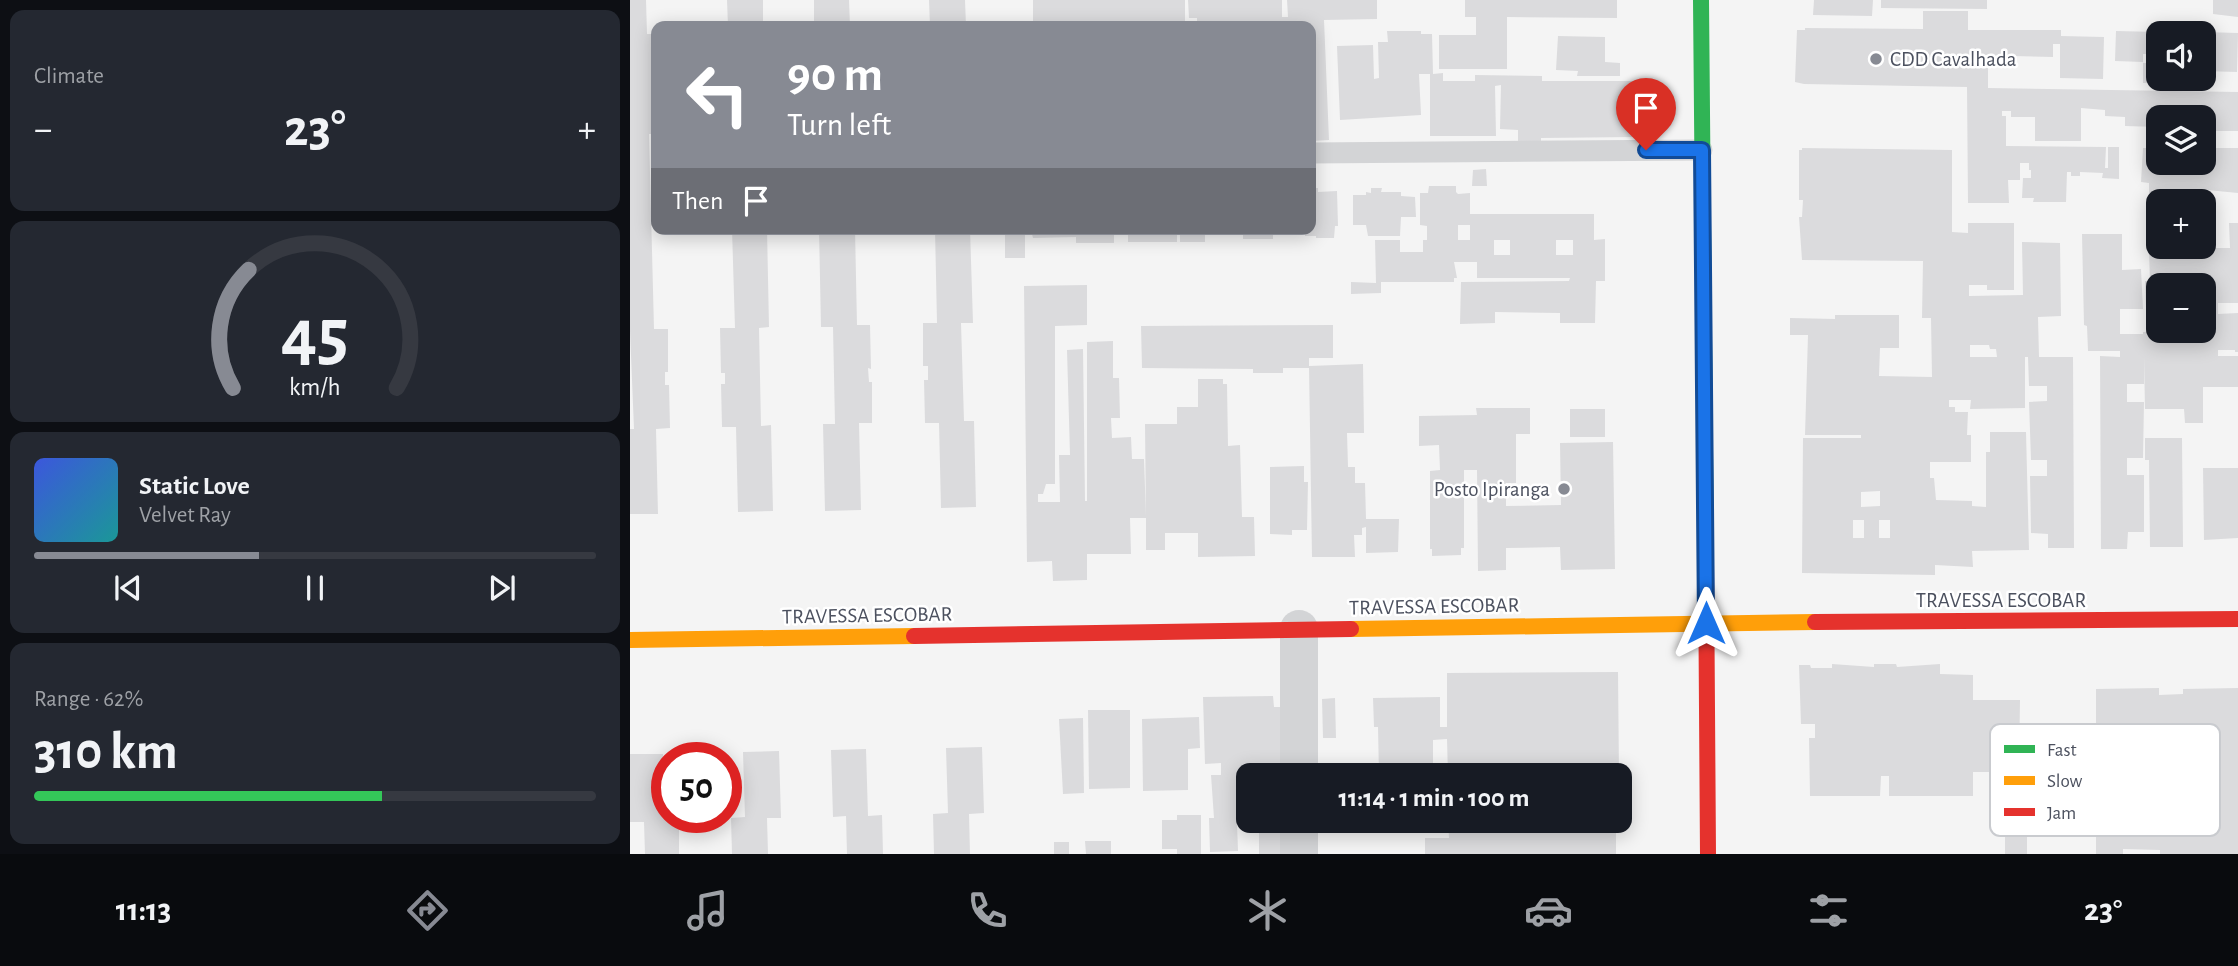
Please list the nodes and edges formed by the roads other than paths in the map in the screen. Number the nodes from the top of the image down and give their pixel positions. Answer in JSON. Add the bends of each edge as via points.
{"nodes":[{"id":1,"x":1701,"y":0,"type":"edge"},
{"id":2,"x":1702,"y":150,"type":"junction"},
{"id":3,"x":1316,"y":153,"type":"edge"},
{"id":4,"x":2238,"y":619,"type":"edge"},
{"id":5,"x":1706,"y":623,"type":"junction"},
{"id":6,"x":1299,"y":629,"type":"junction"},
{"id":7,"x":630,"y":640,"type":"edge"},
{"id":8,"x":1299,"y":763,"type":"edge"},
{"id":9,"x":1299,"y":833,"type":"edge"},
{"id":10,"x":1299,"y":854,"type":"edge"},
{"id":11,"x":1708,"y":854,"type":"edge"}],
"edges":[{"from":1,"to":2,"type":"street"},
{"from":2,"to":3,"type":"lane"},
{"from":2,"to":5,"type":"street"},
{"from":4,"to":5,"type":"street","name":"TRAVESSA ESCOBAR"},
{"from":5,"to":6,"type":"street","name":"TRAVESSA ESCOBAR"},
{"from":5,"to":11,"type":"street"},
{"from":6,"to":7,"type":"street","name":"TRAVESSA ESCOBAR"},
{"from":6,"to":8,"type":"street"},
{"from":9,"to":10,"type":"street"}]}
